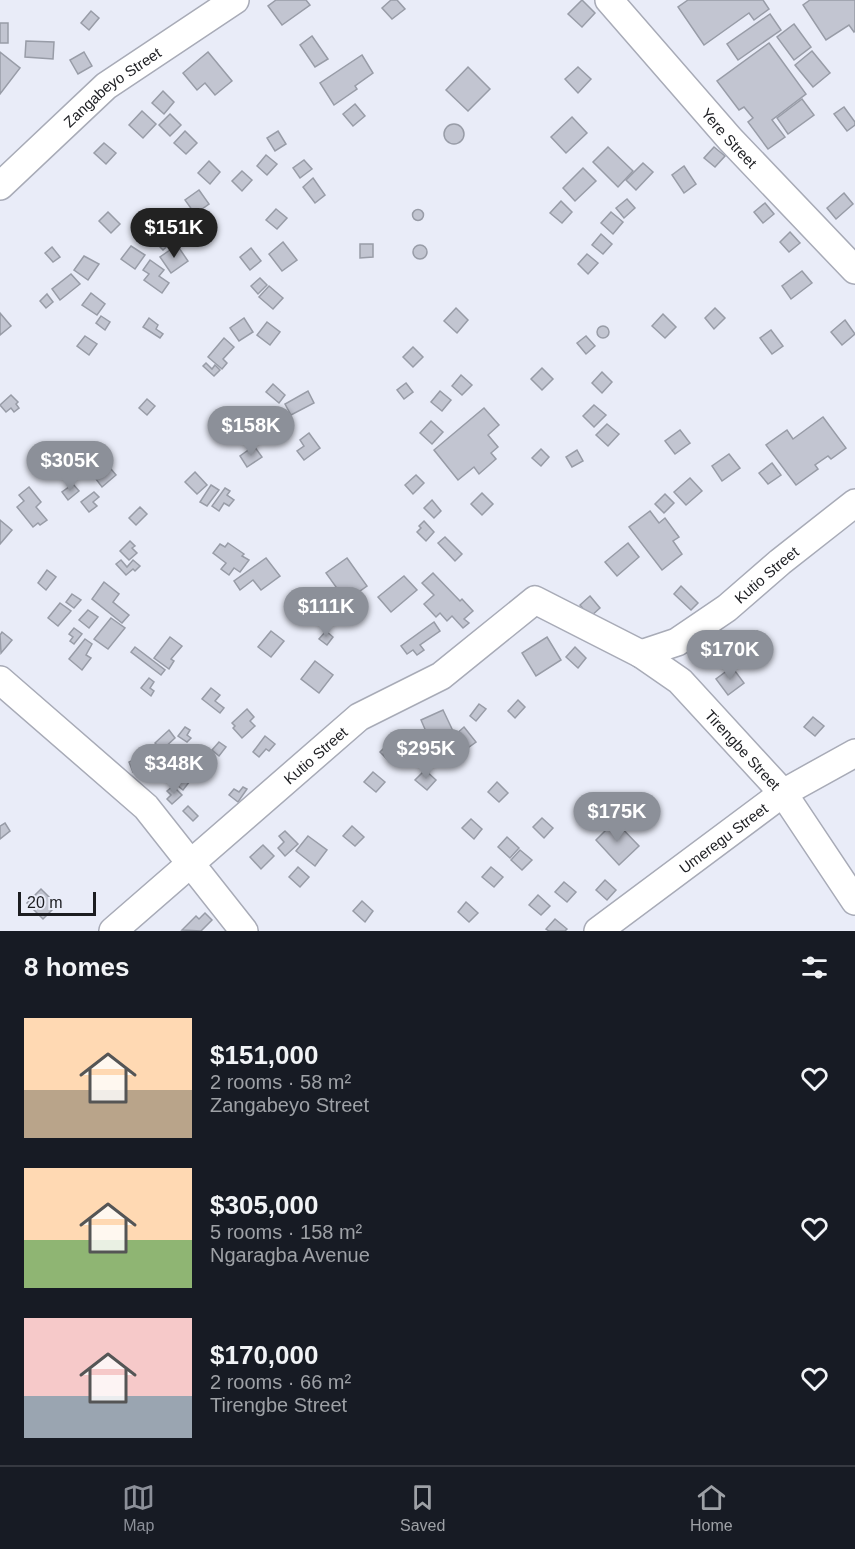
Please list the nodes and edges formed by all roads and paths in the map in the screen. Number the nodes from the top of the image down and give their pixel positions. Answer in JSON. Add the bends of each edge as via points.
{"nodes":[{"id":1,"x":235,"y":0,"type":"edge"},
{"id":2,"x":609,"y":0,"type":"edge"},
{"id":3,"x":0,"y":186,"type":"edge"},
{"id":4,"x":855,"y":270,"type":"edge"},
{"id":5,"x":855,"y":503,"type":"edge"},
{"id":6,"x":535,"y":600,"type":"joint"},
{"id":7,"x":641,"y":654,"type":"junction"},
{"id":8,"x":0,"y":680,"type":"edge"},
{"id":9,"x":855,"y":753,"type":"edge"},
{"id":10,"x":783,"y":793,"type":"junction"},
{"id":11,"x":190,"y":864,"type":"junction"},
{"id":12,"x":855,"y":900,"type":"edge"},
{"id":13,"x":113,"y":931,"type":"edge"},
{"id":14,"x":244,"y":931,"type":"edge"},
{"id":15,"x":598,"y":931,"type":"edge"}],
"edges":[{"from":1,"to":3,"type":"street","name":"Zangabeyo Street","via":[[105,86]]},
{"from":2,"to":4,"type":"street","name":"Yere Street","via":[[730,139]]},
{"from":5,"to":7,"type":"street","name":"Kutio Street","via":[[728,608],[677,642]]},
{"from":6,"to":7,"type":"street","name":"Tirengbe Street"},
{"from":6,"to":11,"type":"street","name":"Kutio Street","via":[[441,676],[359,717]]},
{"from":7,"to":10,"type":"street","name":"Tirengbe Street","via":[[680,681]]},
{"from":8,"to":11,"type":"street","via":[[146,807]]},
{"from":9,"to":10,"type":"street","name":"Umeregu Street"},
{"from":10,"to":12,"type":"street","name":"Tirengbe Street"},
{"from":10,"to":15,"type":"street","name":"Umeregu Street"},
{"from":11,"to":13,"type":"street","name":"Kutio Street"},
{"from":11,"to":14,"type":"street"}]}
